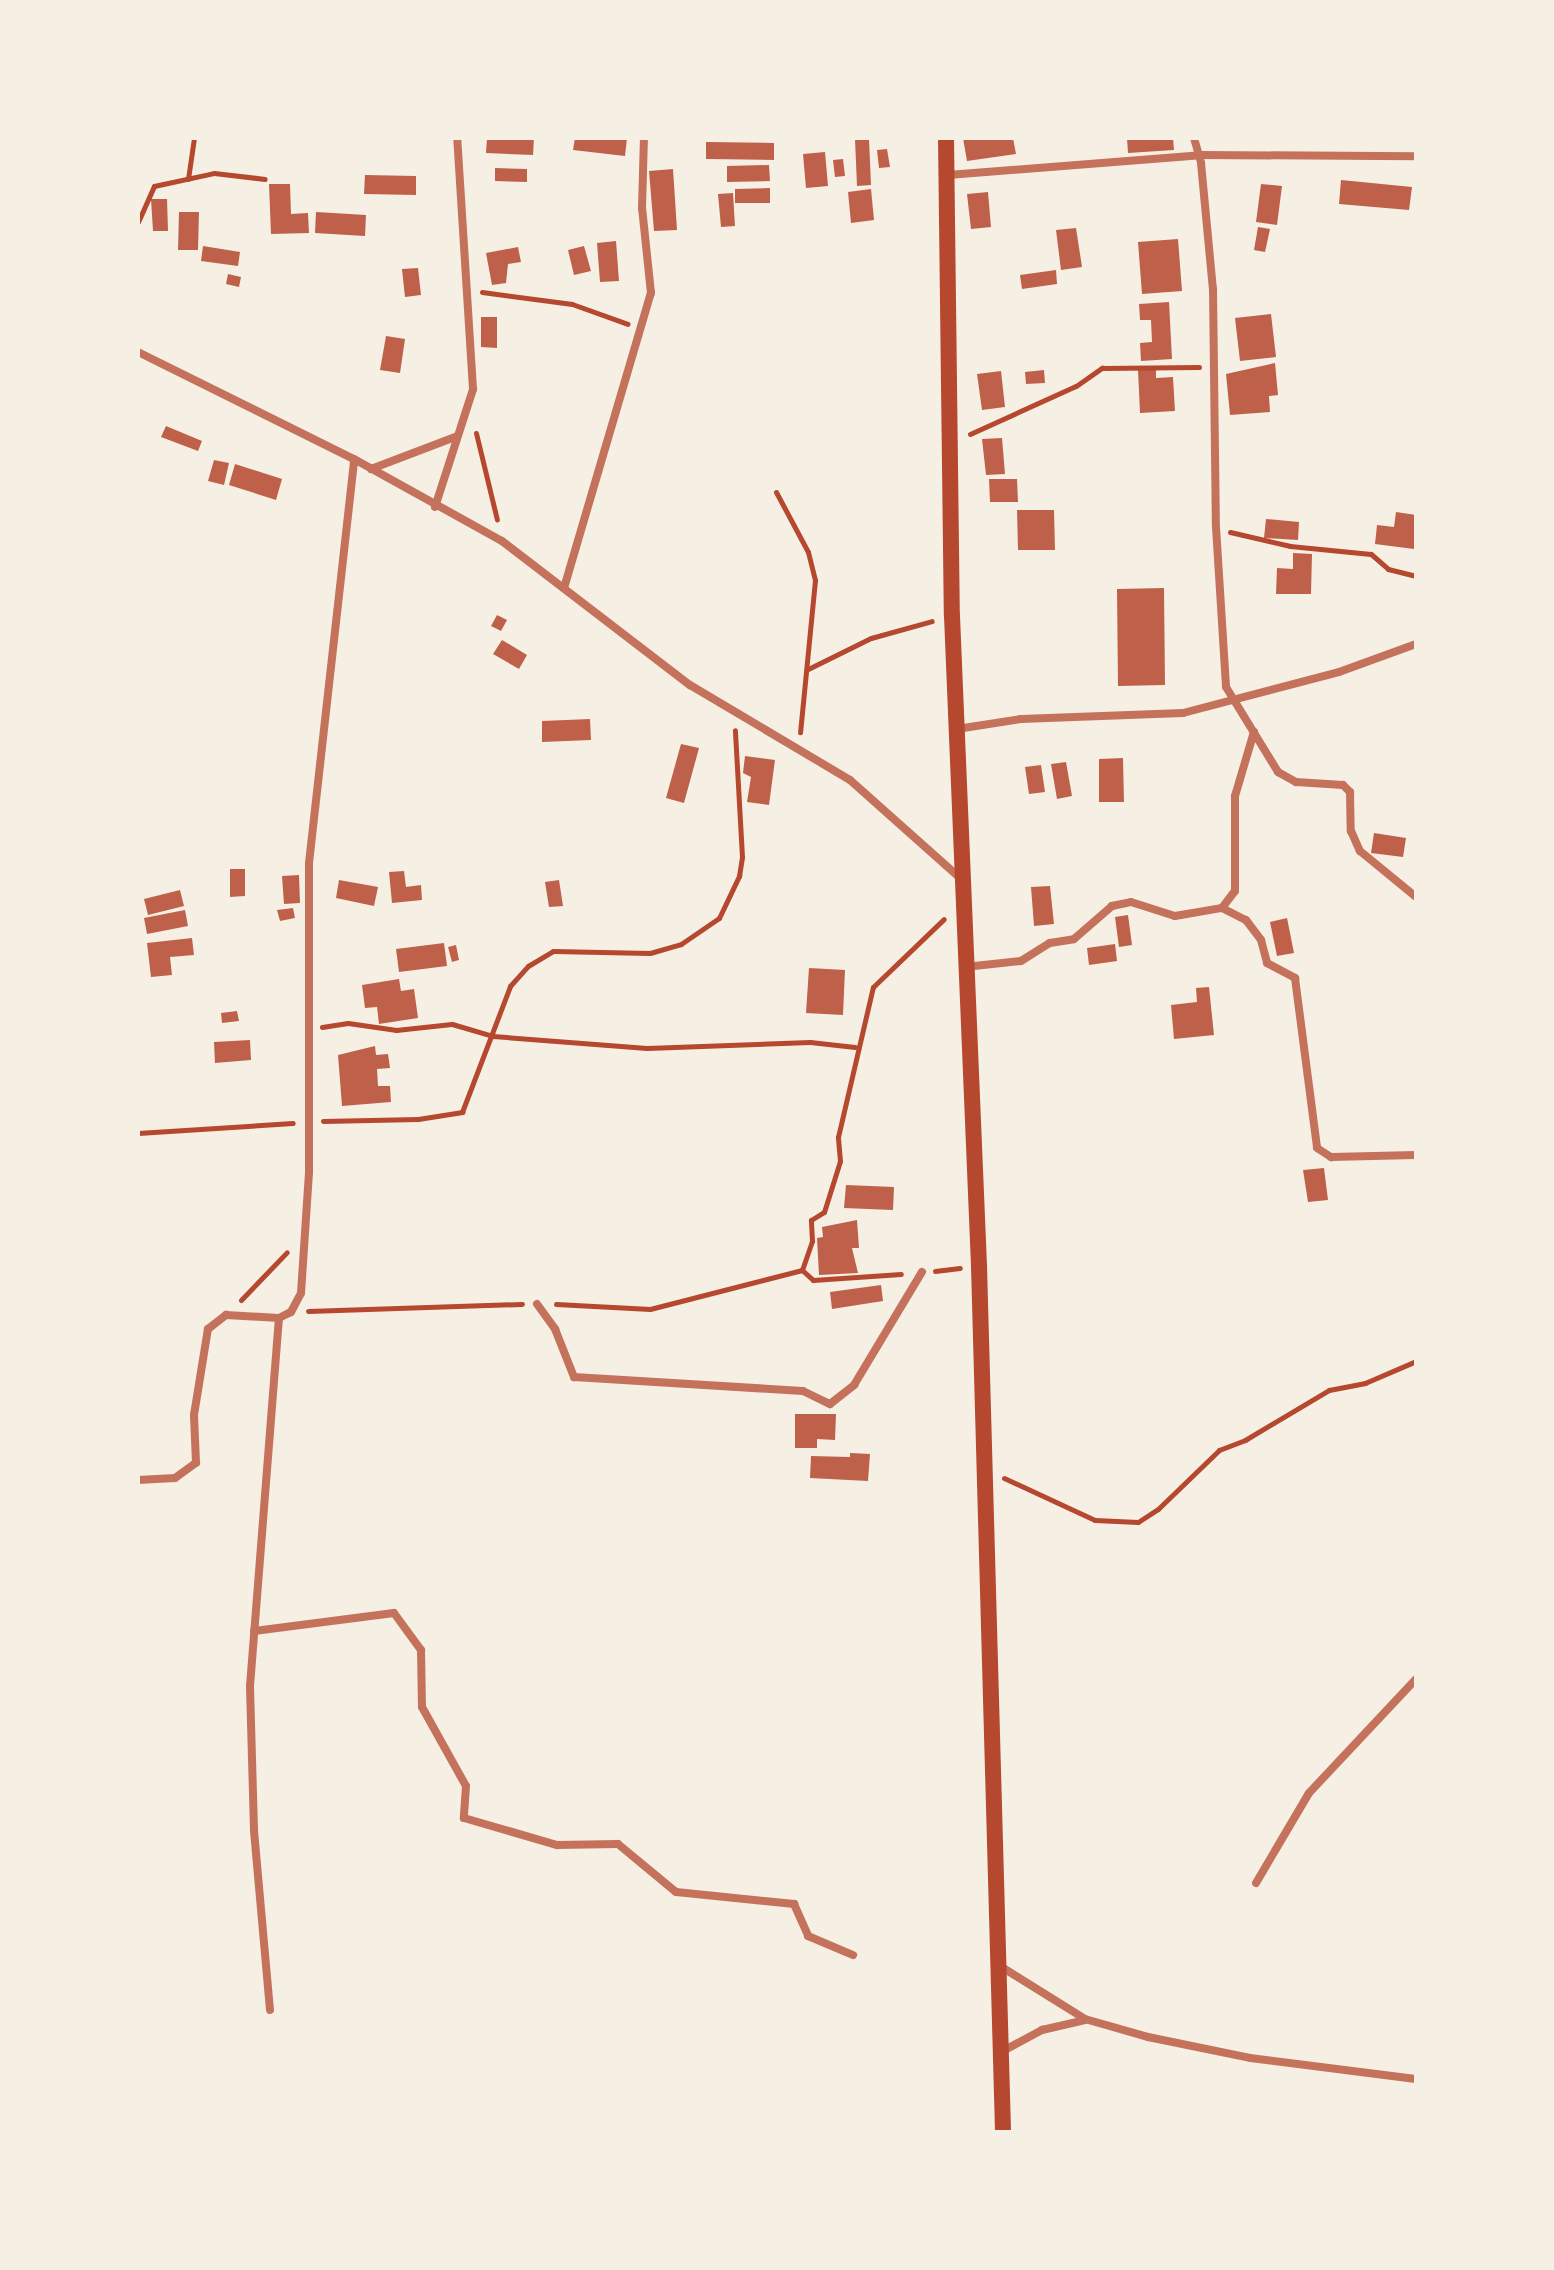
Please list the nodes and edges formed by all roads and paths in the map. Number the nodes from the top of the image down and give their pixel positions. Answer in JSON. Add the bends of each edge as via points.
{"nodes":[{"id":1,"x":194,"y":138,"type":"edge"},
{"id":2,"x":457,"y":138,"type":"edge"},
{"id":3,"x":644,"y":138,"type":"edge"},
{"id":4,"x":946,"y":138,"type":"edge"},
{"id":5,"x":1194,"y":138,"type":"edge"},
{"id":6,"x":1200,"y":155,"type":"junction"},
{"id":7,"x":1416,"y":156,"type":"edge"},
{"id":8,"x":948,"y":175,"type":"junction"},
{"id":9,"x":188,"y":179,"type":"junction"},
{"id":10,"x":265,"y":179,"type":"dead end"},
{"id":11,"x":138,"y":222,"type":"edge"},
{"id":12,"x":469,"y":291,"type":"junction"},
{"id":13,"x":643,"y":330,"type":"junction"},
{"id":14,"x":138,"y":352,"type":"edge"},
{"id":15,"x":1216,"y":367,"type":"junction"},
{"id":16,"x":468,"y":405,"type":"junction"},
{"id":17,"x":455,"y":437,"type":"junction"},
{"id":18,"x":948,"y":449,"type":"junction"},
{"id":19,"x":354,"y":459,"type":"junction"},
{"id":20,"x":371,"y":469,"type":"junction"},
{"id":21,"x":776,"y":492,"type":"dead end"},
{"id":22,"x":435,"y":507,"type":"junction"},
{"id":23,"x":1216,"y":527,"type":"junction"},
{"id":24,"x":502,"y":541,"type":"junction"},
{"id":25,"x":1416,"y":576,"type":"edge"},
{"id":26,"x":564,"y":588,"type":"junction"},
{"id":27,"x":952,"y":616,"type":"junction"},
{"id":28,"x":1416,"y":644,"type":"edge"},
{"id":29,"x":807,"y":670,"type":"junction"},
{"id":30,"x":1232,"y":696,"type":"junction"},
{"id":31,"x":736,"y":712,"type":"junction"},
{"id":32,"x":957,"y":729,"type":"junction"},
{"id":33,"x":1254,"y":732,"type":"junction"},
{"id":34,"x":798,"y":749,"type":"junction"},
{"id":35,"x":960,"y":878,"type":"junction"},
{"id":36,"x":1416,"y":897,"type":"edge"},
{"id":37,"x":961,"y":904,"type":"junction"},
{"id":38,"x":1222,"y":908,"type":"junction"},
{"id":39,"x":964,"y":967,"type":"junction"},
{"id":40,"x":310,"y":1029,"type":"junction"},
{"id":41,"x":493,"y":1036,"type":"junction"},
{"id":42,"x":855,"y":1047,"type":"junction"},
{"id":43,"x":310,"y":1122,"type":"junction"},
{"id":44,"x":138,"y":1133,"type":"edge"},
{"id":45,"x":1416,"y":1155,"type":"edge"},
{"id":46,"x":305,"y":1234,"type":"junction"},
{"id":47,"x":979,"y":1266,"type":"junction"},
{"id":48,"x":802,"y":1270,"type":"junction"},
{"id":49,"x":922,"y":1272,"type":"junction"},
{"id":50,"x":537,"y":1304,"type":"junction"},
{"id":51,"x":291,"y":1312,"type":"junction"},
{"id":52,"x":226,"y":1315,"type":"junction"},
{"id":53,"x":279,"y":1318,"type":"junction"},
{"id":54,"x":1416,"y":1361,"type":"edge"},
{"id":55,"x":984,"y":1469,"type":"junction"},
{"id":56,"x":138,"y":1480,"type":"edge"},
{"id":57,"x":254,"y":1631,"type":"junction"},
{"id":58,"x":1416,"y":1679,"type":"edge"},
{"id":59,"x":1256,"y":1883,"type":"dead end"},
{"id":60,"x":853,"y":1955,"type":"dead end"},
{"id":61,"x":1000,"y":1966,"type":"junction"},
{"id":62,"x":270,"y":2010,"type":"dead end"},
{"id":63,"x":1085,"y":2019,"type":"junction"},
{"id":64,"x":999,"y":2052,"type":"junction"},
{"id":65,"x":1416,"y":2079,"type":"edge"},
{"id":66,"x":1003,"y":2132,"type":"edge"}],
"edges":[{"from":1,"to":9,"type":"path"},
{"from":2,"to":12,"type":"street"},
{"from":3,"to":13,"type":"street","via":[[642,208],[653,275]]},
{"from":4,"to":8,"type":"main road"},
{"from":5,"to":6,"type":"street"},
{"from":6,"to":7,"type":"street"},
{"from":6,"to":8,"type":"street"},
{"from":6,"to":15,"type":"street"},
{"from":8,"to":18,"type":"main road"},
{"from":9,"to":10,"type":"path","via":[[214,173]]},
{"from":9,"to":11,"type":"path","via":[[154,186]]},
{"from":12,"to":13,"type":"path","via":[[572,304]]},
{"from":12,"to":16,"type":"street","via":[[473,389]]},
{"from":13,"to":26,"type":"street"},
{"from":14,"to":19,"type":"street"},
{"from":15,"to":18,"type":"path","via":[[1102,368],[1052,397],[988,421]]},
{"from":15,"to":23,"type":"street"},
{"from":16,"to":17,"type":"street"},
{"from":16,"to":24,"type":"path"},
{"from":17,"to":20,"type":"street"},
{"from":17,"to":22,"type":"street"},
{"from":18,"to":27,"type":"main road"},
{"from":19,"to":20,"type":"street"},
{"from":19,"to":40,"type":"street","via":[[309,863]]},
{"from":20,"to":22,"type":"street"},
{"from":21,"to":29,"type":"path","via":[[808,552],[815,580]]},
{"from":22,"to":24,"type":"street"},
{"from":23,"to":25,"type":"path","via":[[1290,546],[1371,554],[1388,569]]},
{"from":23,"to":30,"type":"street","via":[[1226,687]]},
{"from":24,"to":26,"type":"street"},
{"from":26,"to":31,"type":"street","via":[[635,645]]},
{"from":27,"to":29,"type":"path","via":[[871,638]]},
{"from":27,"to":32,"type":"main road"},
{"from":28,"to":30,"type":"street","via":[[1339,672]]},
{"from":29,"to":34,"type":"path"},
{"from":30,"to":32,"type":"street","via":[[1170,714],[1021,719]]},
{"from":30,"to":33,"type":"street"},
{"from":31,"to":34,"type":"street"},
{"from":31,"to":41,"type":"path","via":[[742,857],[719,918],[681,944],[650,953],[553,951],[520,972],[510,986]]},
{"from":32,"to":35,"type":"main road"},
{"from":33,"to":36,"type":"street","via":[[1278,772],[1296,782],[1343,785],[1350,792],[1351,831],[1360,851]]},
{"from":33,"to":38,"type":"street","via":[[1235,796],[1235,891]]},
{"from":34,"to":35,"type":"street","via":[[850,780]]},
{"from":35,"to":37,"type":"main road"},
{"from":37,"to":39,"type":"main road"},
{"from":37,"to":42,"type":"path","via":[[873,987]]},
{"from":38,"to":39,"type":"street","via":[[1175,916],[1131,902],[1112,906],[1074,939],[1050,943],[1021,961]]},
{"from":38,"to":45,"type":"street","via":[[1246,920],[1261,940],[1267,963],[1295,978],[1317,1148],[1331,1157]]},
{"from":39,"to":47,"type":"main road"},
{"from":40,"to":41,"type":"path","via":[[348,1023],[396,1030],[452,1024]]},
{"from":40,"to":43,"type":"street"},
{"from":41,"to":42,"type":"path","via":[[647,1048],[810,1042]]},
{"from":41,"to":43,"type":"path","via":[[462,1112],[418,1119]]},
{"from":42,"to":48,"type":"path","via":[[849,1107],[838,1137],[840,1161],[824,1212],[811,1220],[812,1241]]},
{"from":43,"to":44,"type":"path"},
{"from":43,"to":46,"type":"street"},
{"from":46,"to":51,"type":"street","via":[[301,1293]]},
{"from":46,"to":52,"type":"path"},
{"from":47,"to":49,"type":"path"},
{"from":47,"to":55,"type":"main road"},
{"from":48,"to":49,"type":"path","via":[[813,1280]]},
{"from":48,"to":50,"type":"path","via":[[650,1309]]},
{"from":49,"to":50,"type":"street","via":[[854,1385],[830,1404],[803,1391],[574,1377],[555,1329]]},
{"from":50,"to":51,"type":"path","via":[[405,1304]]},
{"from":51,"to":53,"type":"street"},
{"from":52,"to":53,"type":"street"},
{"from":52,"to":56,"type":"street","via":[[208,1329],[203,1346],[194,1415],[196,1463],[175,1478]]},
{"from":53,"to":57,"type":"street"},
{"from":54,"to":55,"type":"path","via":[[1365,1383],[1329,1390],[1219,1450],[1138,1522],[1095,1520]]},
{"from":55,"to":61,"type":"main road"},
{"from":57,"to":60,"type":"street","via":[[394,1613],[421,1650],[422,1707],[466,1786],[464,1818],[557,1845],[618,1844],[676,1892],[794,1904],[808,1936]]},
{"from":57,"to":62,"type":"street","via":[[254,1830]]},
{"from":58,"to":59,"type":"street","via":[[1309,1793]]},
{"from":61,"to":63,"type":"street"},
{"from":61,"to":64,"type":"main road"},
{"from":63,"to":64,"type":"street","via":[[1042,2030]]},
{"from":63,"to":65,"type":"street","via":[[1250,2058]]},
{"from":64,"to":66,"type":"main road"}]}
